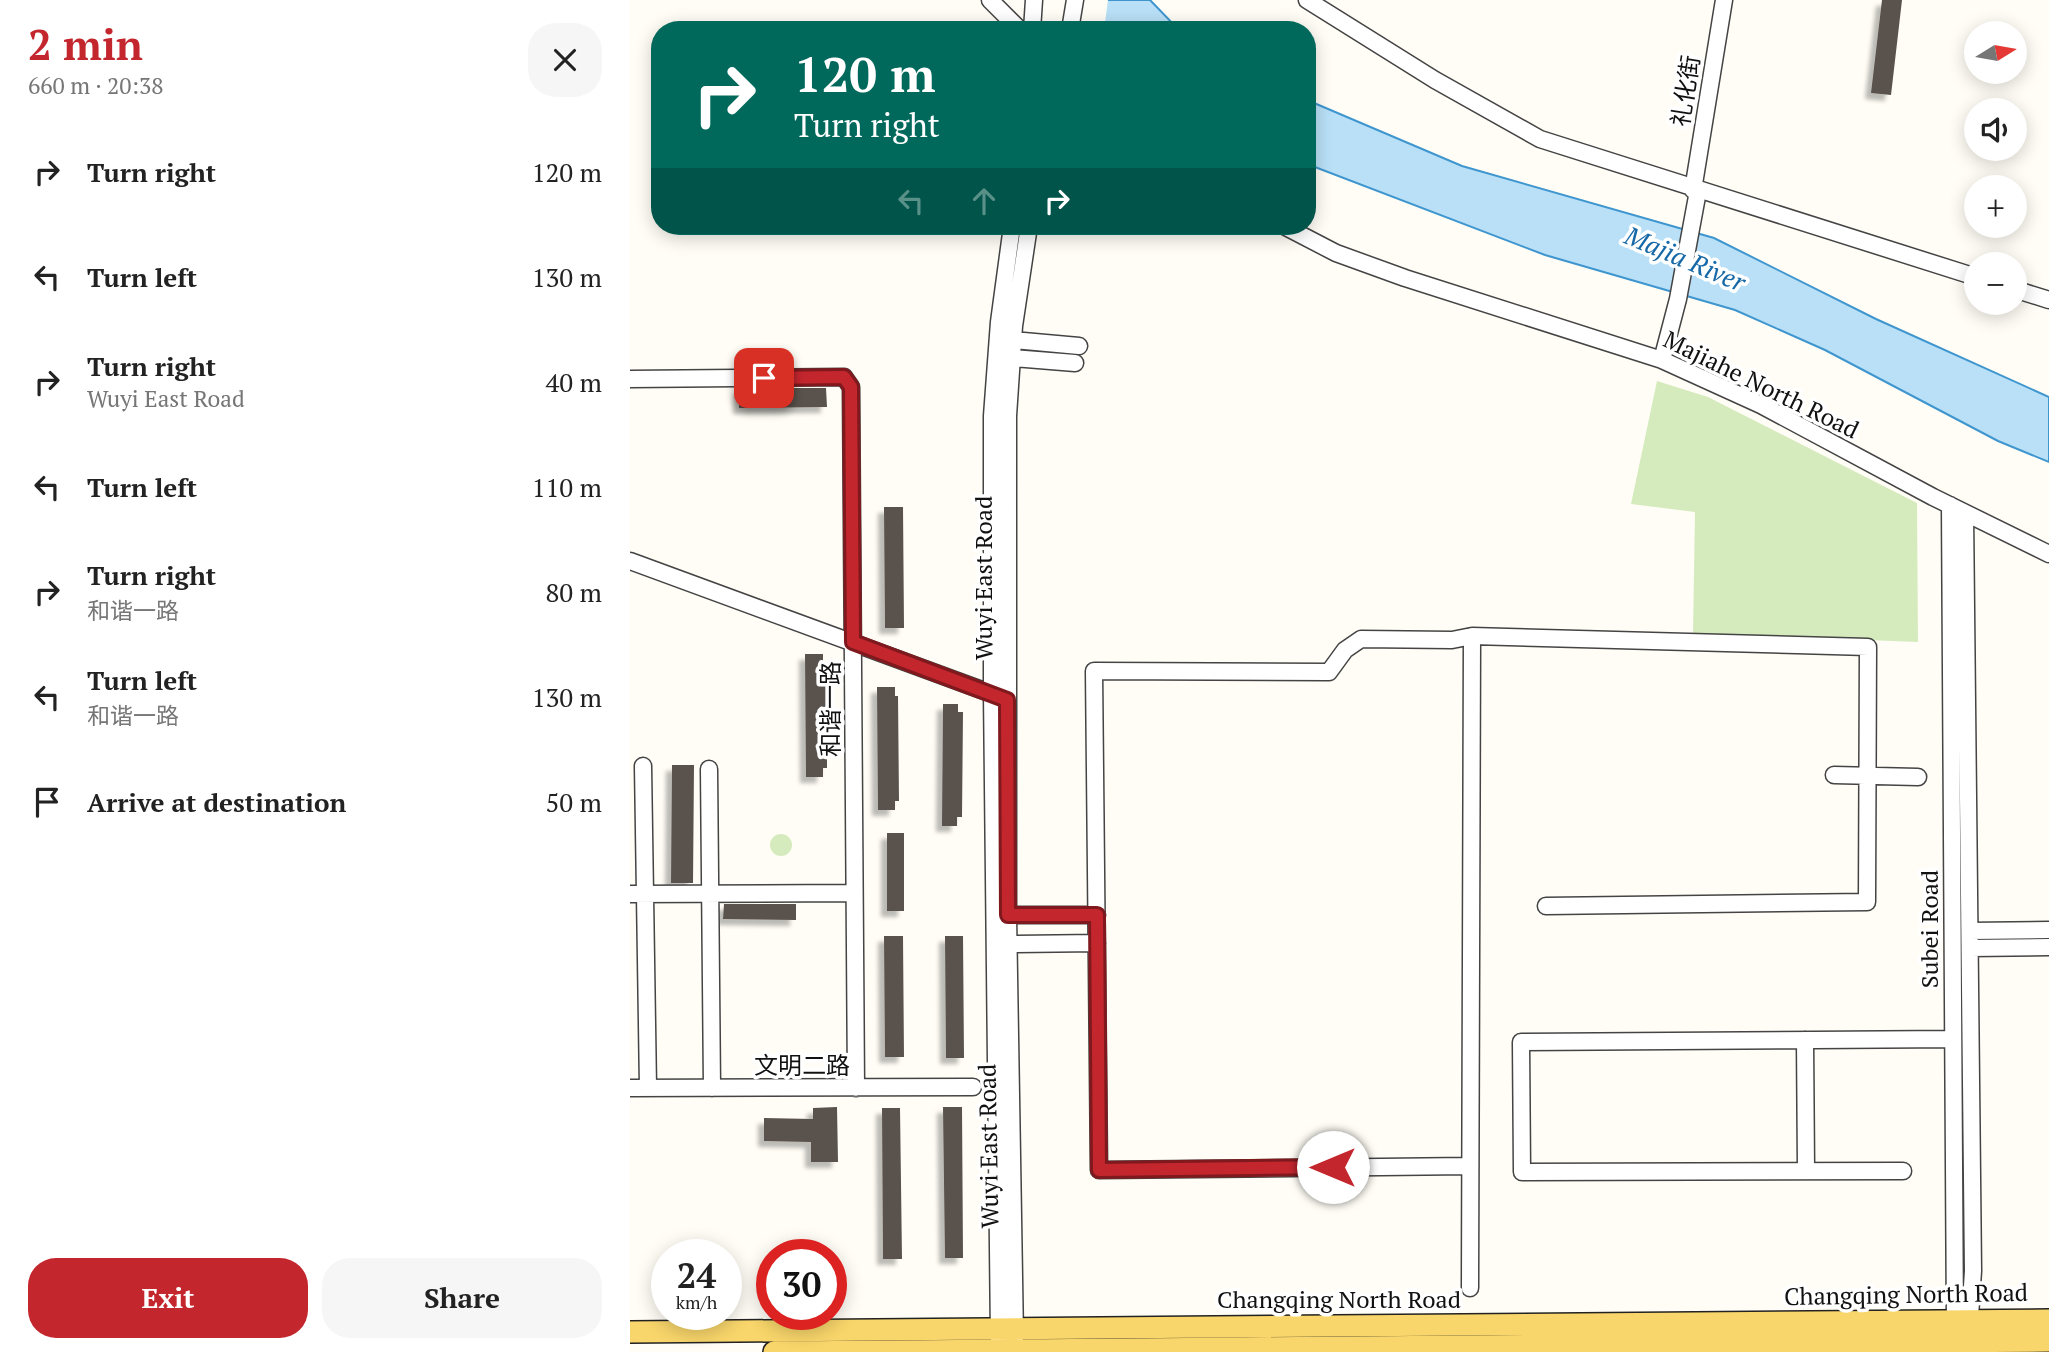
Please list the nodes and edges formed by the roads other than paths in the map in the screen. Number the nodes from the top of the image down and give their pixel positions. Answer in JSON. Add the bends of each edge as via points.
{"nodes":[{"id":1,"x":990,"y":0,"type":"edge"},
{"id":2,"x":1034,"y":0,"type":"edge"},
{"id":3,"x":1075,"y":0,"type":"edge"},
{"id":4,"x":1307,"y":0,"type":"edge"},
{"id":5,"x":1724,"y":0,"type":"edge"},
{"id":6,"x":1011,"y":21,"type":"edge"},
{"id":7,"x":1033,"y":21,"type":"edge"},
{"id":8,"x":1072,"y":21,"type":"edge"},
{"id":9,"x":1696,"y":191,"type":"junction"},
{"id":10,"x":1011,"y":235,"type":"edge"},
{"id":11,"x":1028,"y":235,"type":"edge"},
{"id":12,"x":1301,"y":235,"type":"edge"},
{"id":13,"x":1964,"y":273,"type":"edge"},
{"id":14,"x":2027,"y":293,"type":"edge"},
{"id":15,"x":2049,"y":300,"type":"edge"},
{"id":16,"x":1013,"y":340,"type":"junction"},
{"id":17,"x":1079,"y":346,"type":"dead end"},
{"id":18,"x":1012,"y":358,"type":"junction"},
{"id":19,"x":1662,"y":360,"type":"junction"},
{"id":20,"x":1075,"y":363,"type":"dead end"},
{"id":21,"x":630,"y":379,"type":"edge"},
{"id":22,"x":1950,"y":505,"type":"junction"},
{"id":23,"x":1965,"y":513,"type":"junction"},
{"id":24,"x":2049,"y":554,"type":"edge"},
{"id":25,"x":630,"y":561,"type":"edge"},
{"id":26,"x":1472,"y":636,"type":"junction"},
{"id":27,"x":853,"y":642,"type":"junction"},
{"id":28,"x":999,"y":696,"type":"junction"},
{"id":29,"x":643,"y":766,"type":"dead end"},
{"id":30,"x":709,"y":769,"type":"dead end"},
{"id":31,"x":1834,"y":775,"type":"dead end"},
{"id":32,"x":1918,"y":777,"type":"dead end"},
{"id":33,"x":1868,"y":778,"type":"junction"},
{"id":34,"x":855,"y":893,"type":"junction"},
{"id":35,"x":637,"y":894,"type":"edge"},
{"id":36,"x":710,"y":894,"type":"junction"},
{"id":37,"x":1546,"y":906,"type":"dead end"},
{"id":38,"x":1008,"y":915,"type":"junction"},
{"id":39,"x":1097,"y":915,"type":"junction"},
{"id":40,"x":2049,"y":930,"type":"edge"},
{"id":41,"x":1970,"y":931,"type":"junction"},
{"id":42,"x":1097,"y":943,"type":"junction"},
{"id":43,"x":1008,"y":944,"type":"junction"},
{"id":44,"x":2049,"y":947,"type":"edge"},
{"id":45,"x":1970,"y":948,"type":"junction"},
{"id":46,"x":1953,"y":1039,"type":"junction"},
{"id":47,"x":1805,"y":1040,"type":"junction"},
{"id":48,"x":973,"y":1087,"type":"dead end"},
{"id":49,"x":630,"y":1088,"type":"edge"},
{"id":50,"x":648,"y":1088,"type":"junction"},
{"id":51,"x":712,"y":1088,"type":"junction"},
{"id":52,"x":856,"y":1088,"type":"junction"},
{"id":53,"x":1469,"y":1166,"type":"junction"},
{"id":54,"x":1806,"y":1170,"type":"junction"},
{"id":55,"x":1903,"y":1171,"type":"dead end"},
{"id":56,"x":1470,"y":1288,"type":"dead end"},
{"id":57,"x":2049,"y":1320,"type":"edge"},
{"id":58,"x":1007,"y":1329,"type":"junction"},
{"id":59,"x":630,"y":1332,"type":"edge"},
{"id":60,"x":1962,"y":1338,"type":"edge"},
{"id":61,"x":2049,"y":1341,"type":"edge"},
{"id":62,"x":1007,"y":1351,"type":"edge"},
{"id":63,"x":774,"y":1352,"type":"edge"},
{"id":64,"x":867,"y":1352,"type":"edge"}],
"edges":[{"from":1,"to":6,"type":"street"},
{"from":2,"to":7,"type":"street"},
{"from":3,"to":8,"type":"street"},
{"from":4,"to":9,"type":"street","via":[[1523,131]]},
{"from":5,"to":9,"type":"street","name":"礼化街"},
{"from":9,"to":13,"type":"street"},
{"from":9,"to":19,"type":"street","name":"礼化街","via":[[1678,299]]},
{"from":10,"to":28,"type":"street","name":"Wuyi East Road","via":[[992,416]]},
{"from":11,"to":16,"type":"street","name":"Wuyi East Road"},
{"from":12,"to":19,"type":"street","name":"Majiahe North Road","via":[[1405,278]]},
{"from":14,"to":15,"type":"street"},
{"from":16,"to":17,"type":"street"},
{"from":16,"to":18,"type":"street","name":"Wuyi East Road"},
{"from":18,"to":20,"type":"street"},
{"from":18,"to":28,"type":"street","name":"Wuyi East Road"},
{"from":19,"to":22,"type":"street","name":"Majiahe North Road","via":[[1761,405]]},
{"from":21,"to":27,"type":"street","name":"和谐一路","via":[[844,377],[851,387]]},
{"from":22,"to":23,"type":"street","name":"Majiahe North Road"},
{"from":22,"to":46,"type":"street","name":"Subei Road"},
{"from":23,"to":24,"type":"street","name":"Majiahe North Road"},
{"from":23,"to":41,"type":"street","name":"Subei Road"},
{"from":25,"to":27,"type":"street"},
{"from":26,"to":33,"type":"street","via":[[1868,647]]},
{"from":26,"to":39,"type":"street","via":[[1361,639],[1345,650],[1329,672],[1094,671]]},
{"from":26,"to":53,"type":"street"},
{"from":27,"to":28,"type":"street"},
{"from":27,"to":34,"type":"street","name":"和谐一路"},
{"from":28,"to":38,"type":"street","name":"Wuyi East Road"},
{"from":28,"to":58,"type":"street","name":"Wuyi East Road"},
{"from":29,"to":35,"type":"street"},
{"from":30,"to":36,"type":"street"},
{"from":31,"to":33,"type":"street"},
{"from":32,"to":33,"type":"street"},
{"from":33,"to":37,"type":"street","via":[[1867,902]]},
{"from":34,"to":36,"type":"street"},
{"from":34,"to":52,"type":"street","name":"和谐一路"},
{"from":35,"to":36,"type":"street"},
{"from":35,"to":50,"type":"street"},
{"from":36,"to":51,"type":"street"},
{"from":38,"to":39,"type":"street"},
{"from":38,"to":43,"type":"street","name":"Wuyi East Road"},
{"from":39,"to":42,"type":"street"},
{"from":40,"to":41,"type":"street"},
{"from":41,"to":45,"type":"street","name":"Subei Road"},
{"from":42,"to":43,"type":"street"},
{"from":42,"to":53,"type":"street","via":[[1099,1170]]},
{"from":43,"to":58,"type":"street","name":"Wuyi East Road"},
{"from":44,"to":45,"type":"street"},
{"from":45,"to":60,"type":"street","name":"Subei Road","via":[[1973,1272]]},
{"from":46,"to":47,"type":"street"},
{"from":46,"to":60,"type":"street","name":"Subei Road"},
{"from":47,"to":54,"type":"street"},
{"from":47,"to":54,"type":"street","via":[[1521,1042],[1521,1055],[1522,1172]]},
{"from":48,"to":52,"type":"street","name":"文明二路"},
{"from":49,"to":50,"type":"street","name":"文明二路"},
{"from":50,"to":51,"type":"street","name":"文明二路"},
{"from":51,"to":52,"type":"street","name":"文明二路"},
{"from":53,"to":56,"type":"street"},
{"from":54,"to":55,"type":"street"},
{"from":57,"to":60,"type":"main road","name":"Changqing North Road"},
{"from":58,"to":59,"type":"main road","name":"Changqing North Road"},
{"from":58,"to":60,"type":"main road","name":"Changqing North Road"},
{"from":58,"to":62,"type":"street","name":"Wuyi East Road"},
{"from":60,"to":61,"type":"main road","name":"Changqing North Road"},
{"from":60,"to":62,"type":"main road","name":"Changqing North Road"},
{"from":62,"to":64,"type":"main road","name":"Changqing North Road"},
{"from":63,"to":64,"type":"main road","name":"Changqing North Road"}]}
